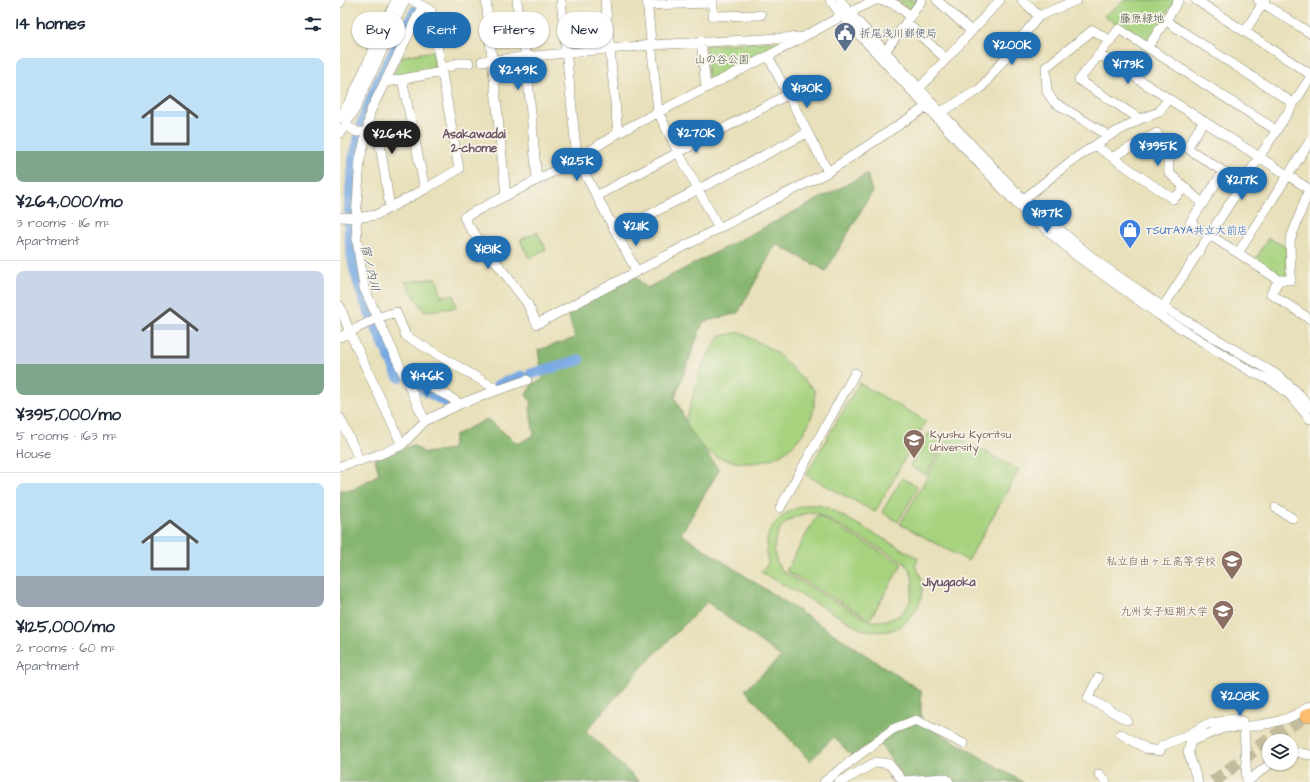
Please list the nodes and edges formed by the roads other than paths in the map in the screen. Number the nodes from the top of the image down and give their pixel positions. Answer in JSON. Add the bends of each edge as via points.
{"nodes":[{"id":1,"x":340,"y":0,"type":"edge"},
{"id":2,"x":396,"y":0,"type":"edge"},
{"id":3,"x":405,"y":0,"type":"edge"},
{"id":4,"x":412,"y":0,"type":"edge"},
{"id":5,"x":486,"y":0,"type":"edge"},
{"id":6,"x":517,"y":0,"type":"edge"},
{"id":7,"x":561,"y":0,"type":"edge"},
{"id":8,"x":606,"y":0,"type":"edge"},
{"id":9,"x":830,"y":0,"type":"edge"},
{"id":10,"x":840,"y":0,"type":"edge"},
{"id":11,"x":877,"y":0,"type":"edge"},
{"id":12,"x":922,"y":0,"type":"edge"},
{"id":13,"x":937,"y":0,"type":"edge"},
{"id":14,"x":1022,"y":0,"type":"edge"},
{"id":15,"x":1077,"y":0,"type":"edge"},
{"id":16,"x":1179,"y":0,"type":"edge"},
{"id":17,"x":1196,"y":0,"type":"edge"},
{"id":18,"x":713,"y":1,"type":"edge"},
{"id":19,"x":996,"y":1,"type":"edge"},
{"id":20,"x":1262,"y":1,"type":"edge"},
{"id":21,"x":340,"y":3,"type":"edge"},
{"id":22,"x":647,"y":3,"type":"edge"},
{"id":23,"x":422,"y":6,"type":"junction"},
{"id":24,"x":607,"y":12,"type":"edge"},
{"id":25,"x":846,"y":14,"type":"junction"},
{"id":26,"x":761,"y":15,"type":"dead end"},
{"id":27,"x":1039,"y":16,"type":"junction"},
{"id":28,"x":908,"y":19,"type":"junction"},
{"id":29,"x":1166,"y":21,"type":"junction"},
{"id":30,"x":971,"y":31,"type":"junction"},
{"id":31,"x":1245,"y":31,"type":"junction"},
{"id":32,"x":1310,"y":33,"type":"edge"},
{"id":33,"x":803,"y":37,"type":"junction"},
{"id":34,"x":701,"y":41,"type":"junction"},
{"id":35,"x":1110,"y":41,"type":"junction"},
{"id":36,"x":651,"y":45,"type":"junction"},
{"id":37,"x":1148,"y":47,"type":"junction"},
{"id":38,"x":610,"y":48,"type":"joint"},
{"id":39,"x":613,"y":48,"type":"edge"},
{"id":40,"x":566,"y":53,"type":"junction"},
{"id":41,"x":1099,"y":54,"type":"junction"},
{"id":42,"x":883,"y":55,"type":"junction"},
{"id":43,"x":768,"y":56,"type":"junction"},
{"id":44,"x":526,"y":58,"type":"junction"},
{"id":45,"x":946,"y":59,"type":"junction"},
{"id":46,"x":493,"y":60,"type":"junction"},
{"id":47,"x":482,"y":61,"type":"dead end"},
{"id":48,"x":469,"y":63,"type":"dead end"},
{"id":49,"x":441,"y":70,"type":"junction"},
{"id":50,"x":1310,"y":74,"type":"edge"},
{"id":51,"x":1310,"y":78,"type":"edge"},
{"id":52,"x":402,"y":79,"type":"junction"},
{"id":53,"x":386,"y":82,"type":"junction"},
{"id":54,"x":706,"y":88,"type":"junction"},
{"id":55,"x":917,"y":91,"type":"junction"},
{"id":56,"x":787,"y":95,"type":"junction"},
{"id":57,"x":1168,"y":99,"type":"junction"},
{"id":58,"x":1293,"y":103,"type":"junction"},
{"id":59,"x":929,"y":105,"type":"junction"},
{"id":60,"x":658,"y":112,"type":"junction"},
{"id":61,"x":939,"y":115,"type":"junction"},
{"id":62,"x":1140,"y":119,"type":"junction"},
{"id":63,"x":1204,"y":121,"type":"junction"},
{"id":64,"x":342,"y":125,"type":"edge"},
{"id":65,"x":1276,"y":130,"type":"junction"},
{"id":66,"x":367,"y":132,"type":"junction"},
{"id":67,"x":618,"y":133,"type":"junction"},
{"id":68,"x":807,"y":133,"type":"junction"},
{"id":69,"x":1109,"y":136,"type":"junction"},
{"id":70,"x":1310,"y":142,"type":"edge"},
{"id":71,"x":1096,"y":146,"type":"junction"},
{"id":72,"x":678,"y":152,"type":"junction"},
{"id":73,"x":1259,"y":157,"type":"junction"},
{"id":74,"x":1114,"y":158,"type":"junction"},
{"id":75,"x":577,"y":159,"type":"junction"},
{"id":76,"x":828,"y":172,"type":"junction"},
{"id":77,"x":1223,"y":172,"type":"junction"},
{"id":78,"x":1289,"y":175,"type":"junction"},
{"id":79,"x":538,"y":180,"type":"junction"},
{"id":80,"x":1241,"y":183,"type":"junction"},
{"id":81,"x":1185,"y":188,"type":"junction"},
{"id":82,"x":425,"y":189,"type":"junction"},
{"id":83,"x":698,"y":190,"type":"junction"},
{"id":84,"x":506,"y":196,"type":"junction"},
{"id":85,"x":596,"y":196,"type":"junction"},
{"id":86,"x":1020,"y":202,"type":"junction"},
{"id":87,"x":1203,"y":204,"type":"junction"},
{"id":88,"x":390,"y":208,"type":"junction"},
{"id":89,"x":340,"y":217,"type":"edge"},
{"id":90,"x":356,"y":218,"type":"junction"},
{"id":91,"x":718,"y":228,"type":"junction"},
{"id":92,"x":616,"y":232,"type":"junction"},
{"id":93,"x":1209,"y":235,"type":"junction"},
{"id":94,"x":1238,"y":253,"type":"junction"},
{"id":95,"x":637,"y":272,"type":"junction"},
{"id":96,"x":1279,"y":280,"type":"junction"},
{"id":97,"x":340,"y":306,"type":"edge"},
{"id":98,"x":1161,"y":311,"type":"junction"},
{"id":99,"x":377,"y":318,"type":"junction"},
{"id":100,"x":1310,"y":319,"type":"edge"},
{"id":101,"x":350,"y":332,"type":"junction"},
{"id":102,"x":340,"y":337,"type":"edge"},
{"id":103,"x":855,"y":373,"type":"dead end"},
{"id":104,"x":404,"y":374,"type":"junction"},
{"id":105,"x":527,"y":380,"type":"dead end"},
{"id":106,"x":498,"y":390,"type":"junction"},
{"id":107,"x":460,"y":404,"type":"junction"},
{"id":108,"x":1310,"y":407,"type":"edge"},
{"id":109,"x":340,"y":418,"type":"edge"},
{"id":110,"x":1310,"y":419,"type":"edge"},
{"id":111,"x":425,"y":421,"type":"junction"},
{"id":112,"x":402,"y":445,"type":"junction"},
{"id":113,"x":360,"y":461,"type":"junction"},
{"id":114,"x":340,"y":466,"type":"edge"},
{"id":115,"x":780,"y":508,"type":"dead end"},
{"id":116,"x":1276,"y":508,"type":"dead end"},
{"id":117,"x":1292,"y":518,"type":"dead end"},
{"id":118,"x":1098,"y":678,"type":"dead end"},
{"id":119,"x":1309,"y":712,"type":"edge"},
{"id":120,"x":1127,"y":720,"type":"dead end"},
{"id":121,"x":1244,"y":727,"type":"junction"},
{"id":122,"x":1121,"y":734,"type":"dead end"},
{"id":123,"x":964,"y":744,"type":"dead end"},
{"id":124,"x":1298,"y":752,"type":"edge"},
{"id":125,"x":1310,"y":755,"type":"edge"},
{"id":126,"x":1262,"y":770,"type":"edge"},
{"id":127,"x":1099,"y":774,"type":"dead end"},
{"id":128,"x":824,"y":782,"type":"edge"},
{"id":129,"x":839,"y":782,"type":"edge"},
{"id":130,"x":948,"y":782,"type":"edge"},
{"id":131,"x":1106,"y":782,"type":"edge"},
{"id":132,"x":1198,"y":782,"type":"edge"},
{"id":133,"x":1247,"y":782,"type":"edge"}],
"edges":[{"from":1,"to":21,"type":"street"},
{"from":2,"to":64,"type":"street","via":[[355,89]]},
{"from":3,"to":64,"type":"street","via":[[355,109]]},
{"from":4,"to":23,"type":"street"},
{"from":5,"to":46,"type":"street"},
{"from":6,"to":44,"type":"street"},
{"from":7,"to":40,"type":"street"},
{"from":8,"to":24,"type":"street"},
{"from":9,"to":25,"type":"street"},
{"from":10,"to":25,"type":"street"},
{"from":11,"to":25,"type":"street"},
{"from":11,"to":28,"type":"street","via":[[889,1],[900,6]]},
{"from":12,"to":28,"type":"street"},
{"from":13,"to":30,"type":"street"},
{"from":14,"to":27,"type":"street"},
{"from":15,"to":27,"type":"street"},
{"from":16,"to":29,"type":"street"},
{"from":17,"to":31,"type":"street"},
{"from":18,"to":22,"type":"street"},
{"from":18,"to":26,"type":"street","via":[[713,16]]},
{"from":19,"to":30,"type":"street"},
{"from":20,"to":31,"type":"street"},
{"from":20,"to":32,"type":"street"},
{"from":22,"to":36,"type":"street"},
{"from":23,"to":49,"type":"street","via":[[431,11]]},
{"from":23,"to":53,"type":"street"},
{"from":25,"to":33,"type":"street"},
{"from":25,"to":42,"type":"street"},
{"from":27,"to":61,"type":"street","via":[[980,89]]},
{"from":28,"to":42,"type":"street"},
{"from":28,"to":45,"type":"street"},
{"from":29,"to":37,"type":"street"},
{"from":29,"to":58,"type":"street"},
{"from":30,"to":45,"type":"street"},
{"from":31,"to":50,"type":"street"},
{"from":33,"to":34,"type":"street"},
{"from":33,"to":43,"type":"street"},
{"from":34,"to":36,"type":"street"},
{"from":34,"to":54,"type":"street"},
{"from":35,"to":37,"type":"street","via":[[1119,29]]},
{"from":35,"to":41,"type":"street"},
{"from":35,"to":69,"type":"street","via":[[1092,30],[1046,67],[1047,92],[1054,102]]},
{"from":36,"to":39,"type":"street"},
{"from":36,"to":60,"type":"street"},
{"from":37,"to":65,"type":"street"},
{"from":38,"to":40,"type":"street"},
{"from":38,"to":67,"type":"street"},
{"from":40,"to":44,"type":"street"},
{"from":40,"to":75,"type":"street"},
{"from":41,"to":57,"type":"street"},
{"from":41,"to":62,"type":"street","via":[[1079,80]]},
{"from":42,"to":55,"type":"street"},
{"from":43,"to":54,"type":"street"},
{"from":43,"to":56,"type":"street"},
{"from":44,"to":46,"type":"street"},
{"from":44,"to":79,"type":"street"},
{"from":45,"to":55,"type":"street"},
{"from":46,"to":47,"type":"street"},
{"from":46,"to":84,"type":"street"},
{"from":48,"to":49,"type":"street","via":[[457,63]]},
{"from":49,"to":52,"type":"street"},
{"from":49,"to":82,"type":"street","via":[[459,169]]},
{"from":51,"to":58,"type":"street"},
{"from":52,"to":53,"type":"street"},
{"from":52,"to":82,"type":"street"},
{"from":53,"to":66,"type":"street","via":[[370,112]]},
{"from":54,"to":60,"type":"street"},
{"from":55,"to":59,"type":"street"},
{"from":56,"to":68,"type":"street"},
{"from":56,"to":72,"type":"street"},
{"from":57,"to":62,"type":"street","via":[[1159,112]]},
{"from":57,"to":63,"type":"street"},
{"from":58,"to":65,"type":"street"},
{"from":59,"to":61,"type":"street"},
{"from":59,"to":76,"type":"street"},
{"from":60,"to":67,"type":"street"},
{"from":60,"to":72,"type":"street"},
{"from":61,"to":86,"type":"street"},
{"from":62,"to":69,"type":"street"},
{"from":63,"to":73,"type":"street"},
{"from":63,"to":77,"type":"street","via":[[1187,148]]},
{"from":64,"to":66,"type":"street","via":[[357,132]]},
{"from":65,"to":73,"type":"street"},
{"from":66,"to":88,"type":"street","via":[[378,132]]},
{"from":66,"to":90,"type":"street","via":[[360,159]]},
{"from":67,"to":75,"type":"street"},
{"from":68,"to":76,"type":"street"},
{"from":68,"to":83,"type":"street"},
{"from":69,"to":71,"type":"street"},
{"from":70,"to":78,"type":"street"},
{"from":71,"to":74,"type":"street"},
{"from":71,"to":86,"type":"street","via":[[1070,162]]},
{"from":72,"to":83,"type":"street"},
{"from":72,"to":85,"type":"street"},
{"from":73,"to":78,"type":"street"},
{"from":73,"to":80,"type":"street"},
{"from":74,"to":81,"type":"street","via":[[1173,199]]},
{"from":74,"to":81,"type":"street","via":[[1157,133],[1168,154],[1169,173]]},
{"from":75,"to":79,"type":"street"},
{"from":75,"to":85,"type":"street"},
{"from":76,"to":91,"type":"street"},
{"from":77,"to":80,"type":"street"},
{"from":77,"to":87,"type":"street"},
{"from":78,"to":94,"type":"street"},
{"from":78,"to":96,"type":"street","via":[[1309,189],[1290,241],[1291,280]]},
{"from":79,"to":84,"type":"street"},
{"from":80,"to":93,"type":"street"},
{"from":81,"to":87,"type":"street"},
{"from":82,"to":88,"type":"street"},
{"from":83,"to":91,"type":"street"},
{"from":83,"to":92,"type":"street"},
{"from":84,"to":95,"type":"street","via":[[464,217],[527,303],[537,324]]},
{"from":85,"to":92,"type":"street"},
{"from":86,"to":98,"type":"street","via":[[1077,256]]},
{"from":87,"to":93,"type":"street","via":[[1190,223]]},
{"from":88,"to":90,"type":"street","via":[[376,215]]},
{"from":89,"to":90,"type":"street"},
{"from":90,"to":99,"type":"street","via":[[364,288]]},
{"from":91,"to":95,"type":"street"},
{"from":92,"to":95,"type":"street"},
{"from":93,"to":94,"type":"street"},
{"from":93,"to":98,"type":"street"},
{"from":94,"to":96,"type":"street"},
{"from":96,"to":100,"type":"street","via":[[1271,294]]},
{"from":97,"to":101,"type":"street"},
{"from":98,"to":108,"type":"street","via":[[1279,376]]},
{"from":98,"to":110,"type":"street","via":[[1250,371],[1272,381],[1290,395]]},
{"from":99,"to":101,"type":"street"},
{"from":99,"to":104,"type":"street"},
{"from":99,"to":106,"type":"street","via":[[396,312],[406,336]]},
{"from":101,"to":102,"type":"street"},
{"from":101,"to":112,"type":"street"},
{"from":103,"to":115,"type":"street"},
{"from":104,"to":107,"type":"street"},
{"from":104,"to":111,"type":"street"},
{"from":105,"to":106,"type":"street"},
{"from":106,"to":107,"type":"street"},
{"from":107,"to":111,"type":"street"},
{"from":109,"to":113,"type":"street"},
{"from":111,"to":112,"type":"street"},
{"from":112,"to":113,"type":"street"},
{"from":113,"to":114,"type":"street"},
{"from":116,"to":117,"type":"street"},
{"from":118,"to":120,"type":"street","via":[[1088,698]]},
{"from":119,"to":121,"type":"street","via":[[1268,725]]},
{"from":121,"to":122,"type":"street","via":[[1242,721],[1234,719],[1207,724],[1162,746],[1160,751],[1147,749]]},
{"from":121,"to":132,"type":"street","via":[[1224,728],[1191,741],[1188,752]]},
{"from":121,"to":133,"type":"street"},
{"from":123,"to":128,"type":"street","via":[[916,720],[894,729]]},
{"from":124,"to":125,"type":"street"},
{"from":126,"to":133,"type":"street"},
{"from":127,"to":131,"type":"street"},
{"from":129,"to":130,"type":"street","via":[[876,762],[890,764],[903,781],[944,778]]}]}
